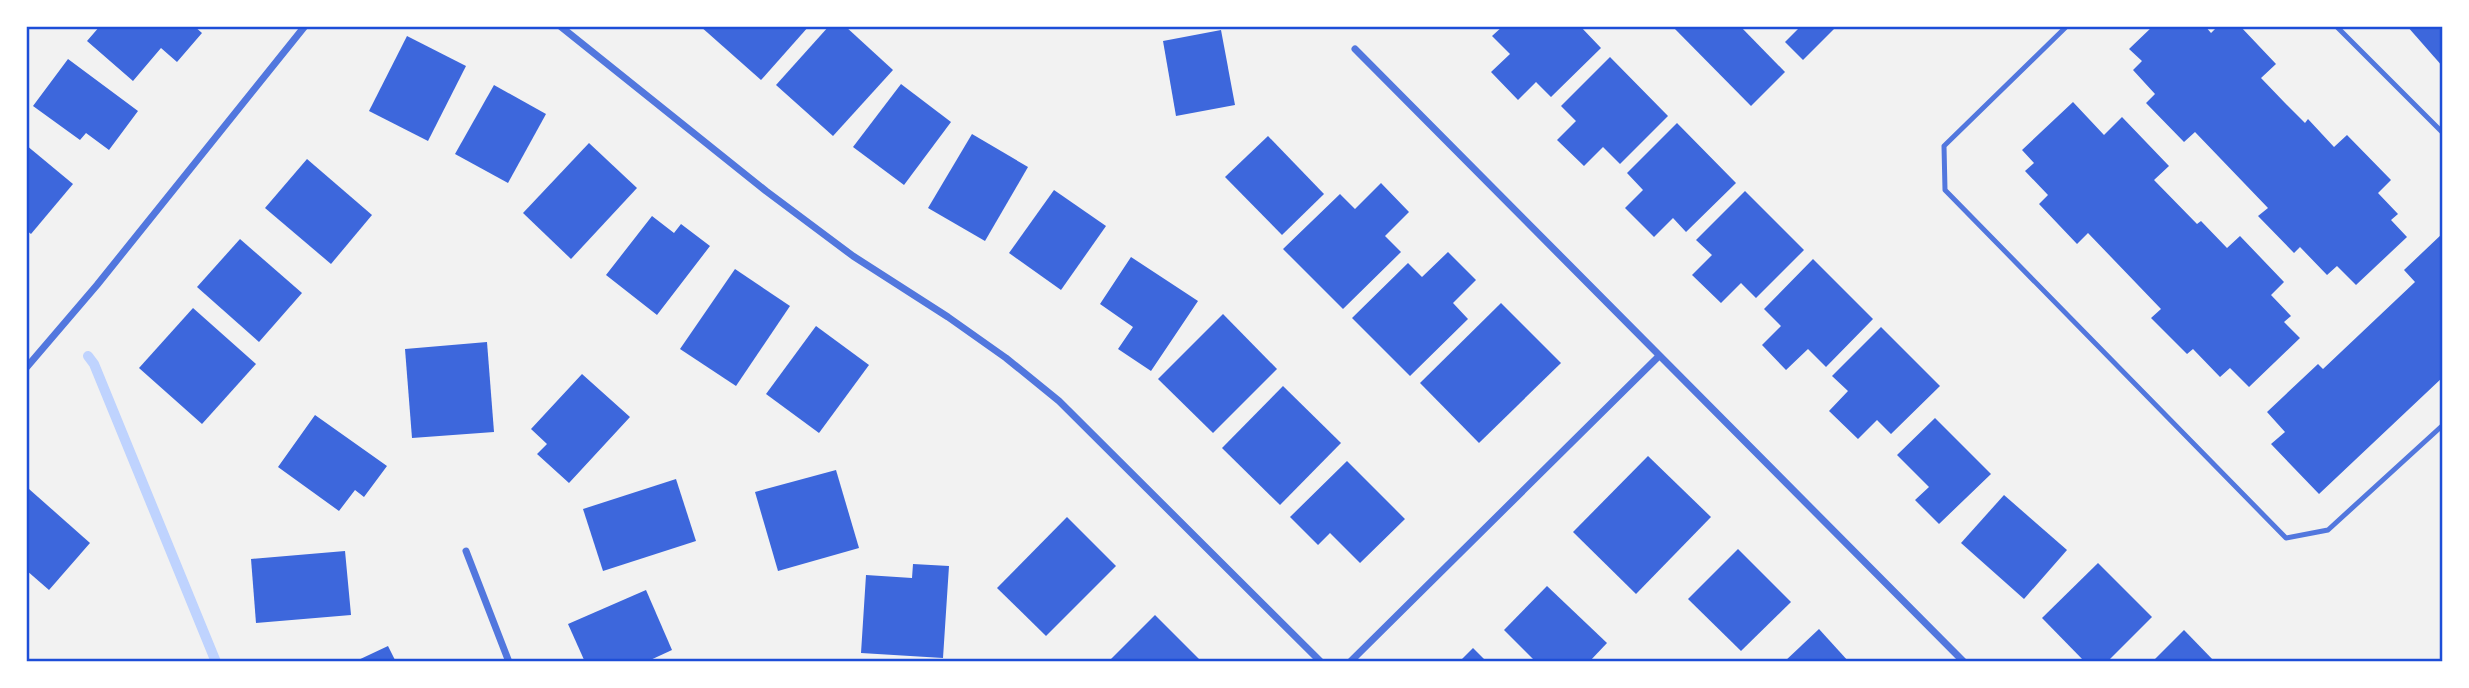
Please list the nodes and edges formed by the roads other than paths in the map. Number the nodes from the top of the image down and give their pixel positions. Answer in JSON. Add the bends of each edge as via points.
{"nodes":[{"id":1,"x":305,"y":26,"type":"edge"},
{"id":2,"x":560,"y":26,"type":"edge"},
{"id":3,"x":2067,"y":26,"type":"edge"},
{"id":4,"x":2336,"y":26,"type":"edge"},
{"id":5,"x":1355,"y":49,"type":"dead end"},
{"id":6,"x":2443,"y":133,"type":"edge"},
{"id":7,"x":1658,"y":357,"type":"junction"},
{"id":8,"x":26,"y":368,"type":"edge"},
{"id":9,"x":2443,"y":425,"type":"edge"},
{"id":10,"x":466,"y":551,"type":"dead end"},
{"id":11,"x":509,"y":662,"type":"edge"},
{"id":12,"x":1321,"y":662,"type":"edge"},
{"id":13,"x":1350,"y":662,"type":"edge"},
{"id":14,"x":1964,"y":662,"type":"edge"}],
"edges":[{"from":1,"to":8,"type":"street"},
{"from":2,"to":12,"type":"street","via":[[766,191],[853,256],[1006,358],[1059,401]]},
{"from":3,"to":9,"type":"lane","via":[[1944,146],[1945,190],[2286,538],[2328,530]]},
{"from":4,"to":6,"type":"lane"},
{"from":5,"to":7,"type":"street"},
{"from":7,"to":13,"type":"street"},
{"from":7,"to":14,"type":"street"},
{"from":10,"to":11,"type":"street"}]}
